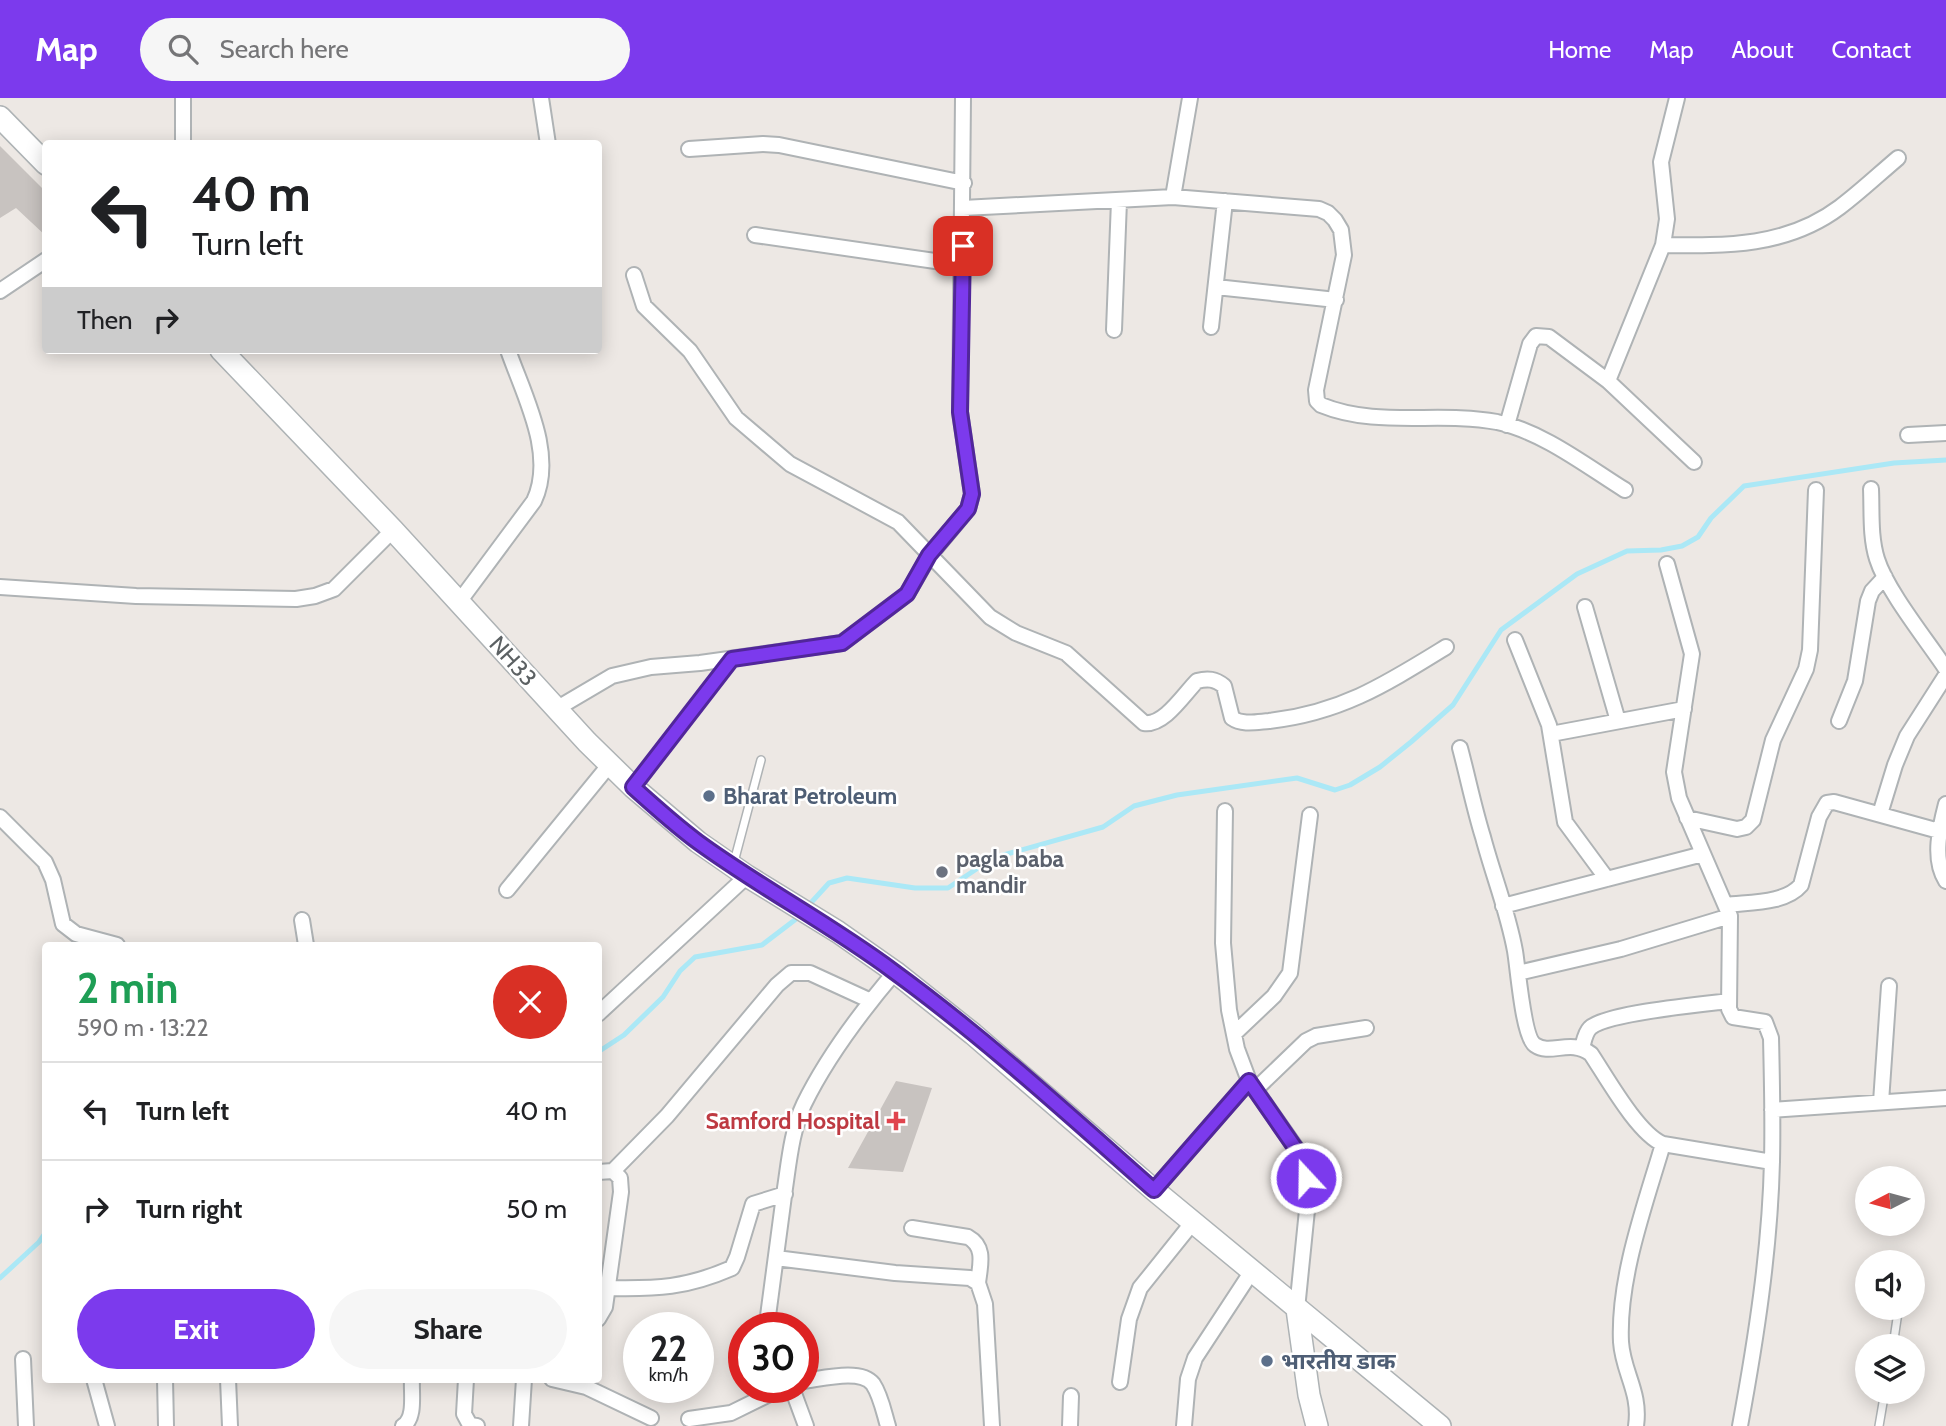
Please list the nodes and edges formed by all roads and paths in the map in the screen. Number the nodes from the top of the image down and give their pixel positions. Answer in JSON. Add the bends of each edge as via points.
{"nodes":[{"id":1,"x":183,"y":98,"type":"edge"},
{"id":2,"x":541,"y":98,"type":"edge"},
{"id":3,"x":962,"y":98,"type":"edge"},
{"id":4,"x":1189,"y":98,"type":"edge"},
{"id":5,"x":1677,"y":98,"type":"edge"},
{"id":6,"x":0,"y":117,"type":"edge"},
{"id":7,"x":183,"y":140,"type":"edge"},
{"id":8,"x":547,"y":140,"type":"edge"},
{"id":9,"x":689,"y":149,"type":"dead end"},
{"id":10,"x":1898,"y":158,"type":"dead end"},
{"id":11,"x":42,"y":160,"type":"edge"},
{"id":12,"x":964,"y":183,"type":"junction"},
{"id":13,"x":1173,"y":197,"type":"junction"},
{"id":14,"x":1119,"y":201,"type":"junction"},
{"id":15,"x":1225,"y":201,"type":"junction"},
{"id":16,"x":963,"y":208,"type":"junction"},
{"id":17,"x":755,"y":235,"type":"dead end"},
{"id":18,"x":1663,"y":245,"type":"junction"},
{"id":19,"x":42,"y":263,"type":"edge"},
{"id":20,"x":963,"y":265,"type":"junction"},
{"id":21,"x":634,"y":275,"type":"dead end"},
{"id":22,"x":1216,"y":288,"type":"junction"},
{"id":23,"x":0,"y":291,"type":"edge"},
{"id":24,"x":1336,"y":300,"type":"junction"},
{"id":25,"x":1211,"y":327,"type":"dead end"},
{"id":26,"x":1114,"y":330,"type":"dead end"},
{"id":27,"x":225,"y":354,"type":"edge"},
{"id":28,"x":509,"y":354,"type":"edge"},
{"id":29,"x":1608,"y":381,"type":"junction"},
{"id":30,"x":1507,"y":425,"type":"junction"},
{"id":31,"x":1946,"y":433,"type":"edge"},
{"id":32,"x":1908,"y":435,"type":"dead end"},
{"id":33,"x":1694,"y":462,"type":"dead end"},
{"id":34,"x":1625,"y":489,"type":"dead end"},
{"id":35,"x":1871,"y":489,"type":"dead end"},
{"id":36,"x":1816,"y":490,"type":"dead end"},
{"id":37,"x":393,"y":530,"type":"junction"},
{"id":38,"x":929,"y":555,"type":"junction"},
{"id":39,"x":1667,"y":564,"type":"dead end"},
{"id":40,"x":1885,"y":577,"type":"junction"},
{"id":41,"x":0,"y":587,"type":"edge"},
{"id":42,"x":459,"y":602,"type":"junction"},
{"id":43,"x":1585,"y":607,"type":"dead end"},
{"id":44,"x":1515,"y":640,"type":"dead end"},
{"id":45,"x":1446,"y":647,"type":"dead end"},
{"id":46,"x":732,"y":659,"type":"junction"},
{"id":47,"x":1946,"y":669,"type":"edge"},
{"id":48,"x":1946,"y":674,"type":"edge"},
{"id":49,"x":556,"y":709,"type":"junction"},
{"id":50,"x":1684,"y":709,"type":"junction"},
{"id":51,"x":1618,"y":721,"type":"junction"},
{"id":52,"x":1839,"y":721,"type":"dead end"},
{"id":53,"x":1551,"y":734,"type":"junction"},
{"id":54,"x":1460,"y":748,"type":"dead end"},
{"id":55,"x":761,"y":760,"type":"dead end"},
{"id":56,"x":610,"y":764,"type":"junction"},
{"id":57,"x":633,"y":787,"type":"junction"},
{"id":58,"x":1946,"y":804,"type":"edge"},
{"id":59,"x":1225,"y":811,"type":"dead end"},
{"id":60,"x":1880,"y":814,"type":"junction"},
{"id":61,"x":1310,"y":815,"type":"dead end"},
{"id":62,"x":0,"y":817,"type":"edge"},
{"id":63,"x":1687,"y":818,"type":"junction"},
{"id":64,"x":1939,"y":831,"type":"junction"},
{"id":65,"x":17,"y":834,"type":"junction"},
{"id":66,"x":0,"y":836,"type":"edge"},
{"id":67,"x":1703,"y":853,"type":"junction"},
{"id":68,"x":740,"y":871,"type":"junction"},
{"id":69,"x":1607,"y":879,"type":"junction"},
{"id":70,"x":1946,"y":881,"type":"edge"},
{"id":71,"x":507,"y":890,"type":"dead end"},
{"id":72,"x":1503,"y":906,"type":"junction"},
{"id":73,"x":1728,"y":910,"type":"junction"},
{"id":74,"x":302,"y":920,"type":"dead end"},
{"id":75,"x":106,"y":942,"type":"edge"},
{"id":76,"x":306,"y":942,"type":"edge"},
{"id":77,"x":895,"y":972,"type":"junction"},
{"id":78,"x":1518,"y":973,"type":"junction"},
{"id":79,"x":1889,"y":986,"type":"dead end"},
{"id":80,"x":871,"y":1000,"type":"junction"},
{"id":81,"x":1729,"y":1001,"type":"junction"},
{"id":82,"x":602,"y":1010,"type":"edge"},
{"id":83,"x":1366,"y":1028,"type":"dead end"},
{"id":84,"x":1234,"y":1034,"type":"junction"},
{"id":85,"x":1582,"y":1048,"type":"junction"},
{"id":86,"x":1252,"y":1085,"type":"junction"},
{"id":87,"x":1946,"y":1098,"type":"edge"},
{"id":88,"x":1881,"y":1102,"type":"junction"},
{"id":89,"x":1772,"y":1110,"type":"junction"},
{"id":90,"x":1663,"y":1143,"type":"junction"},
{"id":91,"x":1772,"y":1162,"type":"junction"},
{"id":92,"x":606,"y":1172,"type":"edge"},
{"id":93,"x":1154,"y":1190,"type":"junction"},
{"id":94,"x":785,"y":1194,"type":"junction"},
{"id":95,"x":1193,"y":1222,"type":"junction"},
{"id":96,"x":912,"y":1228,"type":"dead end"},
{"id":97,"x":776,"y":1258,"type":"junction"},
{"id":98,"x":1252,"y":1271,"type":"junction"},
{"id":99,"x":978,"y":1283,"type":"junction"},
{"id":100,"x":608,"y":1288,"type":"junction"},
{"id":101,"x":1297,"y":1309,"type":"junction"},
{"id":102,"x":602,"y":1312,"type":"edge"},
{"id":103,"x":769,"y":1312,"type":"edge"},
{"id":104,"x":23,"y":1359,"type":"dead end"},
{"id":105,"x":819,"y":1379,"type":"edge"},
{"id":106,"x":1120,"y":1382,"type":"dead end"},
{"id":107,"x":95,"y":1383,"type":"edge"},
{"id":108,"x":165,"y":1383,"type":"edge"},
{"id":109,"x":228,"y":1383,"type":"edge"},
{"id":110,"x":412,"y":1383,"type":"edge"},
{"id":111,"x":466,"y":1383,"type":"edge"},
{"id":112,"x":524,"y":1383,"type":"edge"},
{"id":113,"x":569,"y":1383,"type":"edge"},
{"id":114,"x":1071,"y":1396,"type":"dead end"},
{"id":115,"x":752,"y":1403,"type":"edge"},
{"id":116,"x":798,"y":1403,"type":"edge"},
{"id":117,"x":1883,"y":1404,"type":"edge"},
{"id":118,"x":651,"y":1418,"type":"dead end"},
{"id":119,"x":689,"y":1419,"type":"dead end"},
{"id":120,"x":26,"y":1426,"type":"edge"},
{"id":121,"x":107,"y":1426,"type":"edge"},
{"id":122,"x":166,"y":1426,"type":"edge"},
{"id":123,"x":230,"y":1426,"type":"edge"},
{"id":124,"x":403,"y":1426,"type":"edge"},
{"id":125,"x":477,"y":1426,"type":"edge"},
{"id":126,"x":521,"y":1426,"type":"edge"},
{"id":127,"x":806,"y":1426,"type":"edge"},
{"id":128,"x":888,"y":1426,"type":"edge"},
{"id":129,"x":992,"y":1426,"type":"edge"},
{"id":130,"x":1070,"y":1426,"type":"edge"},
{"id":131,"x":1184,"y":1426,"type":"edge"},
{"id":132,"x":1317,"y":1426,"type":"edge"},
{"id":133,"x":1440,"y":1426,"type":"edge"},
{"id":134,"x":1636,"y":1426,"type":"edge"},
{"id":135,"x":1740,"y":1426,"type":"edge"},
{"id":136,"x":1879,"y":1426,"type":"edge"}],
"edges":[{"from":1,"to":7,"type":"street"},
{"from":2,"to":8,"type":"street"},
{"from":3,"to":12,"type":"street"},
{"from":4,"to":13,"type":"street"},
{"from":5,"to":18,"type":"street","via":[[1661,162],[1667,219]]},
{"from":6,"to":11,"type":"main road"},
{"from":9,"to":12,"type":"street","via":[[779,145]]},
{"from":10,"to":18,"type":"street","via":[[1839,208],[1792,233],[1746,244]]},
{"from":12,"to":16,"type":"street"},
{"from":13,"to":14,"type":"street"},
{"from":13,"to":15,"type":"street"},
{"from":14,"to":16,"type":"street"},
{"from":14,"to":26,"type":"street"},
{"from":15,"to":22,"type":"street"},
{"from":15,"to":24,"type":"street","via":[[1300,206],[1328,213],[1344,243]]},
{"from":16,"to":20,"type":"street"},
{"from":17,"to":20,"type":"street"},
{"from":18,"to":29,"type":"street"},
{"from":19,"to":23,"type":"street"},
{"from":20,"to":38,"type":"street","via":[[960,412],[972,494],[968,509]]},
{"from":21,"to":38,"type":"street","via":[[644,306],[690,351],[736,418],[790,464],[898,522]]},
{"from":22,"to":24,"type":"street"},
{"from":22,"to":25,"type":"street"},
{"from":24,"to":30,"type":"street","via":[[1315,390],[1321,405],[1373,418],[1479,420]]},
{"from":27,"to":37,"type":"main road","name":"NH33"},
{"from":28,"to":42,"type":"street","via":[[538,436],[540,487]]},
{"from":29,"to":30,"type":"street","via":[[1549,337],[1536,336]]},
{"from":29,"to":33,"type":"street"},
{"from":30,"to":34,"type":"street","via":[[1551,444]]},
{"from":31,"to":32,"type":"street"},
{"from":35,"to":40,"type":"street","via":[[1873,542]]},
{"from":36,"to":63,"type":"street","via":[[1808,660],[1773,740],[1752,820],[1738,829]]},
{"from":37,"to":41,"type":"street","via":[[334,589],[306,598],[136,596]]},
{"from":37,"to":42,"type":"main road","name":"NH33"},
{"from":38,"to":45,"type":"street","via":[[990,617],[1066,653],[1144,723],[1160,720],[1206,678],[1224,686],[1236,720],[1315,714],[1361,697]]},
{"from":38,"to":46,"type":"street","via":[[907,594],[842,643]]},
{"from":39,"to":50,"type":"street","via":[[1692,654]]},
{"from":40,"to":47,"type":"street"},
{"from":40,"to":52,"type":"street","via":[[1868,601],[1855,681]]},
{"from":42,"to":49,"type":"main road","name":"NH33"},
{"from":43,"to":51,"type":"street"},
{"from":44,"to":53,"type":"street"},
{"from":46,"to":49,"type":"street","via":[[612,676]]},
{"from":46,"to":57,"type":"lane"},
{"from":48,"to":60,"type":"street","via":[[1908,736]]},
{"from":49,"to":56,"type":"main road","name":"NH33"},
{"from":50,"to":51,"type":"street"},
{"from":50,"to":63,"type":"street","via":[[1674,772]]},
{"from":51,"to":53,"type":"street"},
{"from":53,"to":69,"type":"street","via":[[1565,822]]},
{"from":54,"to":72,"type":"street"},
{"from":55,"to":68,"type":"lane"},
{"from":56,"to":57,"type":"main road","name":"NH33"},
{"from":56,"to":71,"type":"street"},
{"from":57,"to":68,"type":"main road","name":"NH33"},
{"from":58,"to":64,"type":"street"},
{"from":59,"to":84,"type":"street","via":[[1223,943]]},
{"from":60,"to":64,"type":"street"},
{"from":60,"to":73,"type":"street","via":[[1827,803],[1801,885],[1794,893]]},
{"from":61,"to":84,"type":"street","via":[[1290,973],[1274,996]]},
{"from":62,"to":65,"type":"street"},
{"from":63,"to":67,"type":"street"},
{"from":64,"to":70,"type":"street","via":[[1941,872]]},
{"from":65,"to":66,"type":"street"},
{"from":65,"to":75,"type":"street","via":[[50,870],[63,924],[76,934]]},
{"from":67,"to":69,"type":"street"},
{"from":67,"to":73,"type":"street"},
{"from":68,"to":77,"type":"main road","name":"NH33"},
{"from":68,"to":82,"type":"street"},
{"from":69,"to":72,"type":"street"},
{"from":72,"to":78,"type":"street"},
{"from":73,"to":78,"type":"street","via":[[1620,949]]},
{"from":73,"to":81,"type":"street"},
{"from":74,"to":76,"type":"street"},
{"from":77,"to":80,"type":"street"},
{"from":77,"to":93,"type":"main road","name":"NH33"},
{"from":78,"to":85,"type":"street","via":[[1524,1016],[1535,1046]]},
{"from":79,"to":88,"type":"street"},
{"from":80,"to":92,"type":"street","via":[[810,973],[791,973],[667,1116]]},
{"from":80,"to":94,"type":"street","via":[[803,1106]]},
{"from":81,"to":85,"type":"street","via":[[1598,1023],[1586,1034]]},
{"from":81,"to":89,"type":"street","via":[[1733,1017],[1765,1022],[1769,1029]]},
{"from":83,"to":86,"type":"street","via":[[1315,1036]]},
{"from":84,"to":86,"type":"street"},
{"from":85,"to":90,"type":"street","via":[[1591,1054],[1639,1125],[1653,1140]]},
{"from":86,"to":93,"type":"street"},
{"from":86,"to":101,"type":"street","via":[[1296,1149],[1306,1178]]},
{"from":87,"to":88,"type":"street"},
{"from":88,"to":89,"type":"street"},
{"from":89,"to":91,"type":"street"},
{"from":90,"to":91,"type":"street"},
{"from":90,"to":134,"type":"street","via":[[1629,1263],[1621,1330],[1623,1355],[1637,1399]]},
{"from":91,"to":135,"type":"street","via":[[1769,1224]]},
{"from":92,"to":100,"type":"street","via":[[620,1178],[621,1192]]},
{"from":93,"to":95,"type":"main road","name":"NH33"},
{"from":94,"to":97,"type":"street"},
{"from":94,"to":100,"type":"street","via":[[753,1204],[732,1268],[677,1286]]},
{"from":95,"to":98,"type":"main road","name":"NH33"},
{"from":95,"to":106,"type":"street","via":[[1140,1289],[1129,1320]]},
{"from":96,"to":99,"type":"street","via":[[976,1241],[980,1249]]},
{"from":97,"to":99,"type":"street","via":[[970,1278]]},
{"from":97,"to":103,"type":"street"},
{"from":98,"to":101,"type":"main road","name":"NH33"},
{"from":98,"to":131,"type":"street","via":[[1195,1358],[1188,1379]]},
{"from":99,"to":129,"type":"street","via":[[985,1304]]},
{"from":100,"to":102,"type":"street"},
{"from":101,"to":132,"type":"main road"},
{"from":101,"to":133,"type":"main road","name":"NH33"},
{"from":104,"to":120,"type":"street"},
{"from":105,"to":128,"type":"street","via":[[863,1376],[877,1393]]},
{"from":107,"to":121,"type":"street"},
{"from":108,"to":122,"type":"street"},
{"from":109,"to":123,"type":"street"},
{"from":110,"to":124,"type":"street","via":[[411,1416]]},
{"from":111,"to":125,"type":"street","via":[[464,1414],[470,1425]]},
{"from":112,"to":126,"type":"street"},
{"from":113,"to":118,"type":"street"},
{"from":114,"to":130,"type":"street"},
{"from":115,"to":119,"type":"street","via":[[732,1413]]},
{"from":116,"to":127,"type":"street"},
{"from":117,"to":136,"type":"lane"}]}
